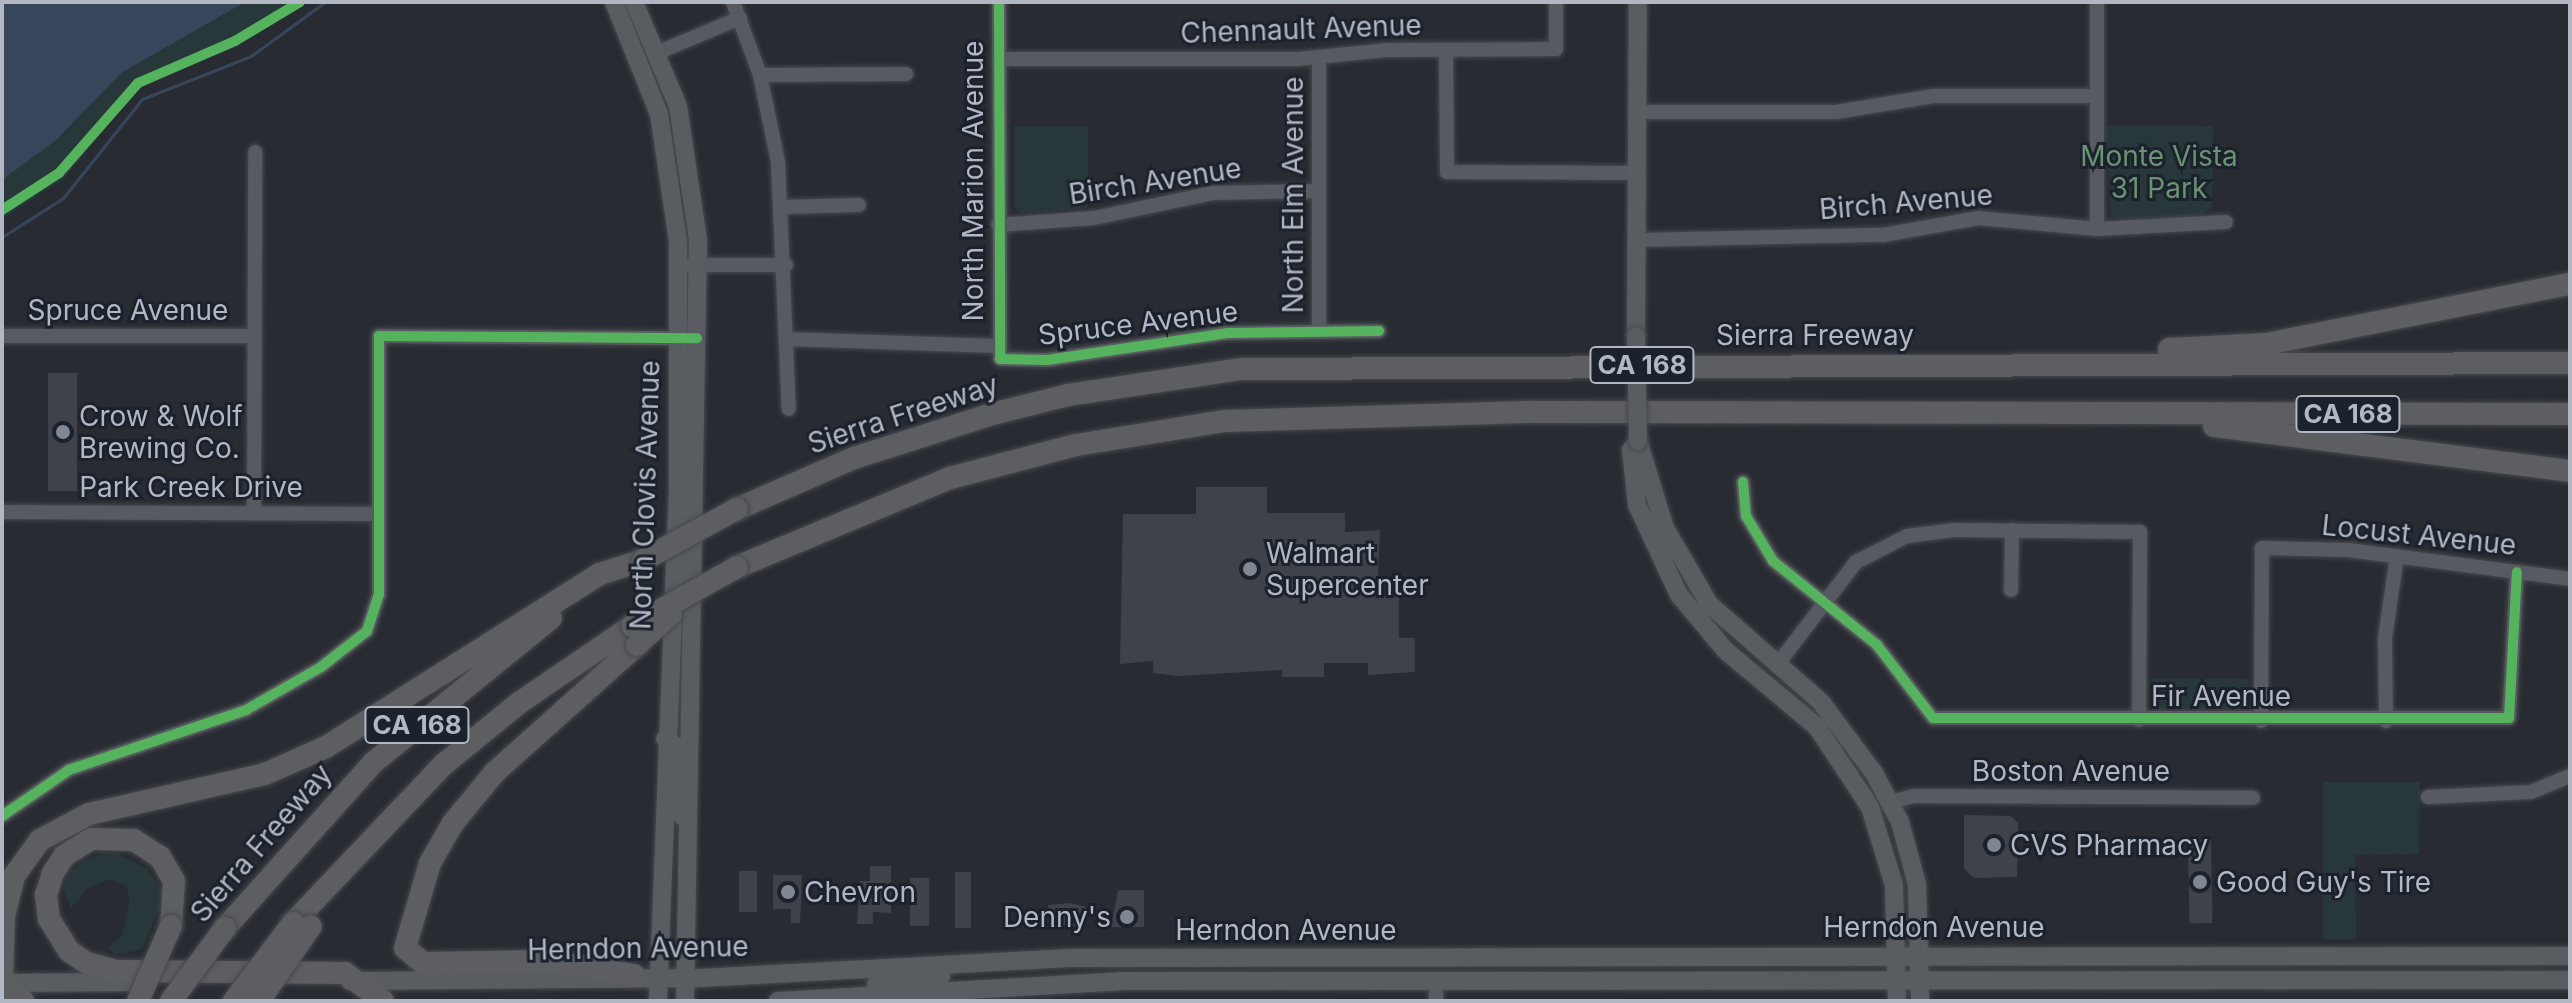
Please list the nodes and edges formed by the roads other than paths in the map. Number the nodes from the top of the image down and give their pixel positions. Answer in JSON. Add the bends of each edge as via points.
{"nodes":[{"id":1,"x":614,"y":2,"type":"edge"},
{"id":2,"x":626,"y":2,"type":"edge"},
{"id":3,"x":634,"y":2,"type":"edge"},
{"id":4,"x":733,"y":2,"type":"edge"},
{"id":5,"x":999,"y":2,"type":"edge"},
{"id":6,"x":1556,"y":2,"type":"edge"},
{"id":7,"x":1638,"y":2,"type":"edge"},
{"id":8,"x":2097,"y":2,"type":"edge"},
{"id":9,"x":740,"y":18,"type":"junction"},
{"id":10,"x":659,"y":52,"type":"junction"},
{"id":11,"x":1446,"y":52,"type":"junction"},
{"id":12,"x":1319,"y":58,"type":"junction"},
{"id":13,"x":999,"y":59,"type":"junction"},
{"id":14,"x":906,"y":74,"type":"dead end"},
{"id":15,"x":760,"y":75,"type":"junction"},
{"id":16,"x":2097,"y":96,"type":"junction"},
{"id":17,"x":1637,"y":112,"type":"junction"},
{"id":18,"x":255,"y":152,"type":"dead end"},
{"id":19,"x":1637,"y":173,"type":"junction"},
{"id":20,"x":1319,"y":191,"type":"junction"},
{"id":21,"x":859,"y":205,"type":"dead end"},
{"id":22,"x":783,"y":207,"type":"junction"},
{"id":23,"x":2226,"y":222,"type":"dead end"},
{"id":24,"x":998,"y":225,"type":"junction"},
{"id":25,"x":2097,"y":229,"type":"junction"},
{"id":26,"x":1637,"y":240,"type":"junction"},
{"id":27,"x":679,"y":265,"type":"junction"},
{"id":28,"x":698,"y":265,"type":"junction"},
{"id":29,"x":786,"y":265,"type":"junction"},
{"id":30,"x":2570,"y":284,"type":"edge"},
{"id":31,"x":1319,"y":331,"type":"junction"},
{"id":32,"x":1379,"y":331,"type":"dead end"},
{"id":33,"x":2,"y":336,"type":"edge"},
{"id":34,"x":255,"y":336,"type":"junction"},
{"id":35,"x":678,"y":338,"type":"junction"},
{"id":36,"x":697,"y":338,"type":"junction"},
{"id":37,"x":786,"y":339,"type":"junction"},
{"id":38,"x":998,"y":352,"type":"junction"},
{"id":39,"x":2570,"y":363,"type":"edge"},
{"id":40,"x":1929,"y":365,"type":"junction"},
{"id":41,"x":789,"y":409,"type":"dead end"},
{"id":42,"x":2126,"y":414,"type":"junction"},
{"id":43,"x":2570,"y":414,"type":"edge"},
{"id":44,"x":1638,"y":441,"type":"junction"},
{"id":45,"x":2570,"y":471,"type":"edge"},
{"id":46,"x":1743,"y":482,"type":"dead end"},
{"id":47,"x":1634,"y":491,"type":"junction"},
{"id":48,"x":2,"y":512,"type":"edge"},
{"id":49,"x":254,"y":513,"type":"junction"},
{"id":50,"x":379,"y":514,"type":"junction"},
{"id":51,"x":2012,"y":530,"type":"junction"},
{"id":52,"x":2397,"y":556,"type":"junction"},
{"id":53,"x":643,"y":560,"type":"junction"},
{"id":54,"x":2517,"y":572,"type":"junction"},
{"id":55,"x":1667,"y":575,"type":"junction"},
{"id":56,"x":2570,"y":579,"type":"edge"},
{"id":57,"x":2011,"y":590,"type":"dead end"},
{"id":58,"x":671,"y":597,"type":"junction"},
{"id":59,"x":1709,"y":604,"type":"junction"},
{"id":60,"x":1822,"y":604,"type":"junction"},
{"id":61,"x":634,"y":636,"type":"junction"},
{"id":62,"x":1777,"y":665,"type":"junction"},
{"id":63,"x":1792,"y":701,"type":"junction"},
{"id":64,"x":2139,"y":720,"type":"junction"},
{"id":65,"x":2261,"y":721,"type":"junction"},
{"id":66,"x":2386,"y":721,"type":"junction"},
{"id":67,"x":692,"y":725,"type":"junction"},
{"id":68,"x":665,"y":739,"type":"junction"},
{"id":69,"x":2570,"y":776,"type":"edge"},
{"id":70,"x":2428,"y":797,"type":"dead end"},
{"id":71,"x":2253,"y":798,"type":"dead end"},
{"id":72,"x":1890,"y":802,"type":"junction"},
{"id":73,"x":2,"y":816,"type":"edge"},
{"id":74,"x":690,"y":847,"type":"junction"},
{"id":75,"x":302,"y":925,"type":"junction"},
{"id":76,"x":1897,"y":955,"type":"junction"},
{"id":77,"x":1920,"y":955,"type":"junction"},
{"id":78,"x":2428,"y":956,"type":"junction"},
{"id":79,"x":2570,"y":956,"type":"edge"},
{"id":80,"x":1148,"y":958,"type":"junction"},
{"id":81,"x":1442,"y":958,"type":"junction"},
{"id":82,"x":1629,"y":958,"type":"junction"},
{"id":83,"x":1002,"y":960,"type":"junction"},
{"id":84,"x":634,"y":975,"type":"junction"},
{"id":85,"x":658,"y":976,"type":"junction"},
{"id":86,"x":686,"y":977,"type":"junction"},
{"id":87,"x":2291,"y":979,"type":"junction"},
{"id":88,"x":363,"y":980,"type":"junction"},
{"id":89,"x":2570,"y":980,"type":"edge"},
{"id":90,"x":1243,"y":982,"type":"junction"},
{"id":91,"x":2,"y":983,"type":"edge"},
{"id":92,"x":1000,"y":985,"type":"junction"},
{"id":93,"x":1436,"y":992,"type":"edge"},
{"id":94,"x":1897,"y":992,"type":"edge"},
{"id":95,"x":1920,"y":992,"type":"edge"},
{"id":96,"x":839,"y":996,"type":"junction"},
{"id":97,"x":23,"y":1001,"type":"edge"},
{"id":98,"x":138,"y":1001,"type":"edge"},
{"id":99,"x":171,"y":1001,"type":"edge"},
{"id":100,"x":234,"y":1001,"type":"edge"},
{"id":101,"x":259,"y":1001,"type":"edge"},
{"id":102,"x":383,"y":1001,"type":"edge"},
{"id":103,"x":658,"y":1001,"type":"edge"},
{"id":104,"x":685,"y":1001,"type":"edge"},
{"id":105,"x":778,"y":1001,"type":"edge"}],
"edges":[{"from":1,"to":27,"type":"main road","name":"North Clovis Avenue","via":[[659,114]]},
{"from":2,"to":10,"type":"main road"},
{"from":3,"to":10,"type":"main road","name":"North Clovis Avenue"},
{"from":4,"to":9,"type":"street"},
{"from":5,"to":13,"type":"street","name":"North Marion Avenue"},
{"from":6,"to":11,"type":"street","name":"Chennault Avenue","via":[[1556,49]]},
{"from":7,"to":17,"type":"main road"},
{"from":8,"to":16,"type":"street"},
{"from":9,"to":10,"type":"street"},
{"from":9,"to":15,"type":"street"},
{"from":10,"to":28,"type":"main road","name":"North Clovis Avenue","via":[[686,144]]},
{"from":11,"to":12,"type":"street","name":"Chennault Avenue"},
{"from":11,"to":19,"type":"street","via":[[1447,172]]},
{"from":12,"to":13,"type":"street","name":"Chennault Avenue"},
{"from":12,"to":20,"type":"street","name":"North Elm Avenue"},
{"from":13,"to":24,"type":"street","name":"North Marion Avenue"},
{"from":14,"to":15,"type":"street"},
{"from":15,"to":22,"type":"street"},
{"from":16,"to":17,"type":"street","via":[[1934,96],[1836,112]]},
{"from":16,"to":25,"type":"street"},
{"from":17,"to":19,"type":"main road"},
{"from":18,"to":34,"type":"street"},
{"from":19,"to":26,"type":"main road"},
{"from":20,"to":24,"type":"street","name":"Birch Avenue","via":[[1213,193],[1094,218]]},
{"from":20,"to":31,"type":"street","name":"North Elm Avenue"},
{"from":21,"to":22,"type":"street"},
{"from":22,"to":29,"type":"street"},
{"from":23,"to":25,"type":"street","name":"Birch Avenue","via":[[2203,228]]},
{"from":24,"to":38,"type":"street","name":"North Marion Avenue"},
{"from":25,"to":26,"type":"street","name":"Birch Avenue","via":[[1978,218],[1883,235]]},
{"from":26,"to":44,"type":"main road","bridge":true},
{"from":27,"to":28,"type":"street"},
{"from":27,"to":35,"type":"main road","name":"North Clovis Avenue"},
{"from":28,"to":29,"type":"street"},
{"from":28,"to":36,"type":"main road","name":"North Clovis Avenue"},
{"from":29,"to":37,"type":"street"},
{"from":30,"to":40,"type":"highway","via":[[2266,344]]},
{"from":31,"to":32,"type":"street","name":"Spruce Avenue"},
{"from":31,"to":38,"type":"street","name":"Spruce Avenue","via":[[1228,333],[1047,360]]},
{"from":33,"to":34,"type":"street","name":"Spruce Avenue"},
{"from":34,"to":49,"type":"street"},
{"from":35,"to":36,"type":"street"},
{"from":35,"to":50,"type":"street","via":[[379,336]]},
{"from":35,"to":58,"type":"main road","name":"North Clovis Avenue"},
{"from":36,"to":67,"type":"main road","name":"North Clovis Avenue"},
{"from":37,"to":38,"type":"street","name":"Spruce Avenue"},
{"from":37,"to":41,"type":"street"},
{"from":39,"to":40,"type":"highway","name":"Sierra Freeway","number":"CA 168"},
{"from":40,"to":53,"type":"highway","name":"Sierra Freeway","number":"CA 168","bridge":true,"via":[[1326,365],[1160,379],[928,432],[737,509]]},
{"from":42,"to":43,"type":"highway","number":"CA 168"},
{"from":42,"to":45,"type":"highway"},
{"from":42,"to":61,"type":"highway","number":"CA 168","bridge":true,"via":[[1536,412],[1225,421],[1076,445],[950,478],[737,567]]},
{"from":44,"to":47,"type":"main road","via":[[1631,450]]},
{"from":44,"to":59,"type":"main road","via":[[1665,528]]},
{"from":46,"to":60,"type":"street","via":[[1753,534],[1773,561]]},
{"from":47,"to":55,"type":"main road"},
{"from":47,"to":59,"type":"main road","via":[[1644,498],[1677,574]]},
{"from":48,"to":49,"type":"street","name":"Park Creek Drive"},
{"from":49,"to":50,"type":"street","name":"Park Creek Drive"},
{"from":50,"to":73,"type":"street","via":[[378,608],[358,639],[246,710],[69,770]]},
{"from":51,"to":57,"type":"street"},
{"from":51,"to":60,"type":"street","via":[[1931,532],[1893,541],[1856,562]]},
{"from":51,"to":64,"type":"street","via":[[2140,532]]},
{"from":52,"to":54,"type":"street","name":"Locust Avenue"},
{"from":52,"to":65,"type":"street","name":"Locust Avenue","via":[[2262,548]]},
{"from":52,"to":66,"type":"street","via":[[2385,638]]},
{"from":53,"to":91,"type":"highway","via":[[600,574],[326,747],[265,774],[89,814],[60,827],[23,859],[8,893]]},
{"from":53,"to":99,"type":"highway","name":"Sierra Freeway","number":"CA 168","bridge":true,"via":[[481,668],[374,762],[225,928]]},
{"from":54,"to":56,"type":"street","name":"Locust Avenue"},
{"from":54,"to":66,"type":"street","name":"Fir Avenue","via":[[2509,718]]},
{"from":55,"to":62,"type":"main road","via":[[1747,657],[1764,668]]},
{"from":55,"to":63,"type":"main road","via":[[1726,651]]},
{"from":58,"to":67,"type":"main road","via":[[682,649],[680,713]]},
{"from":58,"to":68,"type":"main road","name":"North Clovis Avenue"},
{"from":59,"to":62,"type":"main road"},
{"from":60,"to":62,"type":"street"},
{"from":60,"to":64,"type":"street","name":"Fir Avenue","via":[[1877,645],[1933,718]]},
{"from":61,"to":75,"type":"highway","number":"CA 168","via":[[519,703],[410,796]]},
{"from":61,"to":84,"type":"highway","via":[[495,772],[453,823],[430,863],[405,948],[423,963],[550,961]]},
{"from":62,"to":72,"type":"main road","via":[[1842,726]]},
{"from":63,"to":72,"type":"main road","via":[[1824,722],[1872,791]]},
{"from":63,"to":76,"type":"main road","via":[[1833,746],[1875,819],[1894,885]]},
{"from":64,"to":65,"type":"street","name":"Fir Avenue"},
{"from":65,"to":66,"type":"street","name":"Fir Avenue"},
{"from":67,"to":74,"type":"main road","name":"North Clovis Avenue"},
{"from":68,"to":74,"type":"main road","via":[[679,748],[678,795]]},
{"from":68,"to":85,"type":"main road","name":"North Clovis Avenue"},
{"from":69,"to":70,"type":"street","via":[[2531,792]]},
{"from":71,"to":72,"type":"street","name":"Boston Avenue","via":[[1914,796]]},
{"from":72,"to":77,"type":"main road","via":[[1915,872]]},
{"from":74,"to":86,"type":"main road","name":"North Clovis Avenue"},
{"from":75,"to":100,"type":"highway","number":"CA 168","bridge":true},
{"from":75,"to":101,"type":"highway","bridge":true},
{"from":76,"to":77,"type":"main road","name":"Herndon Avenue"},
{"from":76,"to":82,"type":"main road","name":"Herndon Avenue"},
{"from":76,"to":94,"type":"main road"},
{"from":77,"to":78,"type":"main road","name":"Herndon Avenue"},
{"from":77,"to":95,"type":"main road"},
{"from":78,"to":79,"type":"main road","name":"Herndon Avenue"},
{"from":78,"to":87,"type":"main road","via":[[2413,968],[2347,968]]},
{"from":80,"to":81,"type":"main road","name":"Herndon Avenue"},
{"from":80,"to":83,"type":"main road","name":"Herndon Avenue"},
{"from":80,"to":92,"type":"main road","via":[[1104,969],[1011,972]]},
{"from":81,"to":82,"type":"main road","name":"Herndon Avenue"},
{"from":81,"to":90,"type":"main road","via":[[1422,971],[1291,970]]},
{"from":82,"to":93,"type":"main road","via":[[1578,970],[1446,970]]},
{"from":83,"to":86,"type":"main road","name":"Herndon Avenue"},
{"from":83,"to":96,"type":"main road","via":[[981,973],[900,978]]},
{"from":84,"to":85,"type":"main road","name":"Herndon Avenue"},
{"from":84,"to":88,"type":"main road","name":"Herndon Avenue"},
{"from":85,"to":86,"type":"main road","name":"Herndon Avenue"},
{"from":85,"to":103,"type":"main road","name":"North Clovis Avenue"},
{"from":86,"to":104,"type":"main road","name":"North Clovis Avenue"},
{"from":87,"to":89,"type":"main road","name":"Herndon Avenue"},
{"from":87,"to":95,"type":"main road","name":"Herndon Avenue"},
{"from":88,"to":91,"type":"main road","name":"Herndon Avenue"},
{"from":88,"to":98,"type":"highway","bridge":true,"via":[[345,973],[126,972],[87,963],[69,951],[49,919],[46,895],[53,873],[72,849],[91,839],[114,835],[143,844],[174,881],[171,926]]},
{"from":88,"to":102,"type":"highway"},
{"from":90,"to":92,"type":"main road","name":"Herndon Avenue"},
{"from":90,"to":93,"type":"main road","name":"Herndon Avenue"},
{"from":91,"to":97,"type":"highway"},
{"from":92,"to":96,"type":"main road","name":"Herndon Avenue"},
{"from":93,"to":94,"type":"main road","name":"Herndon Avenue"},
{"from":94,"to":95,"type":"main road","name":"Herndon Avenue"},
{"from":96,"to":105,"type":"main road","name":"Herndon Avenue"}]}
